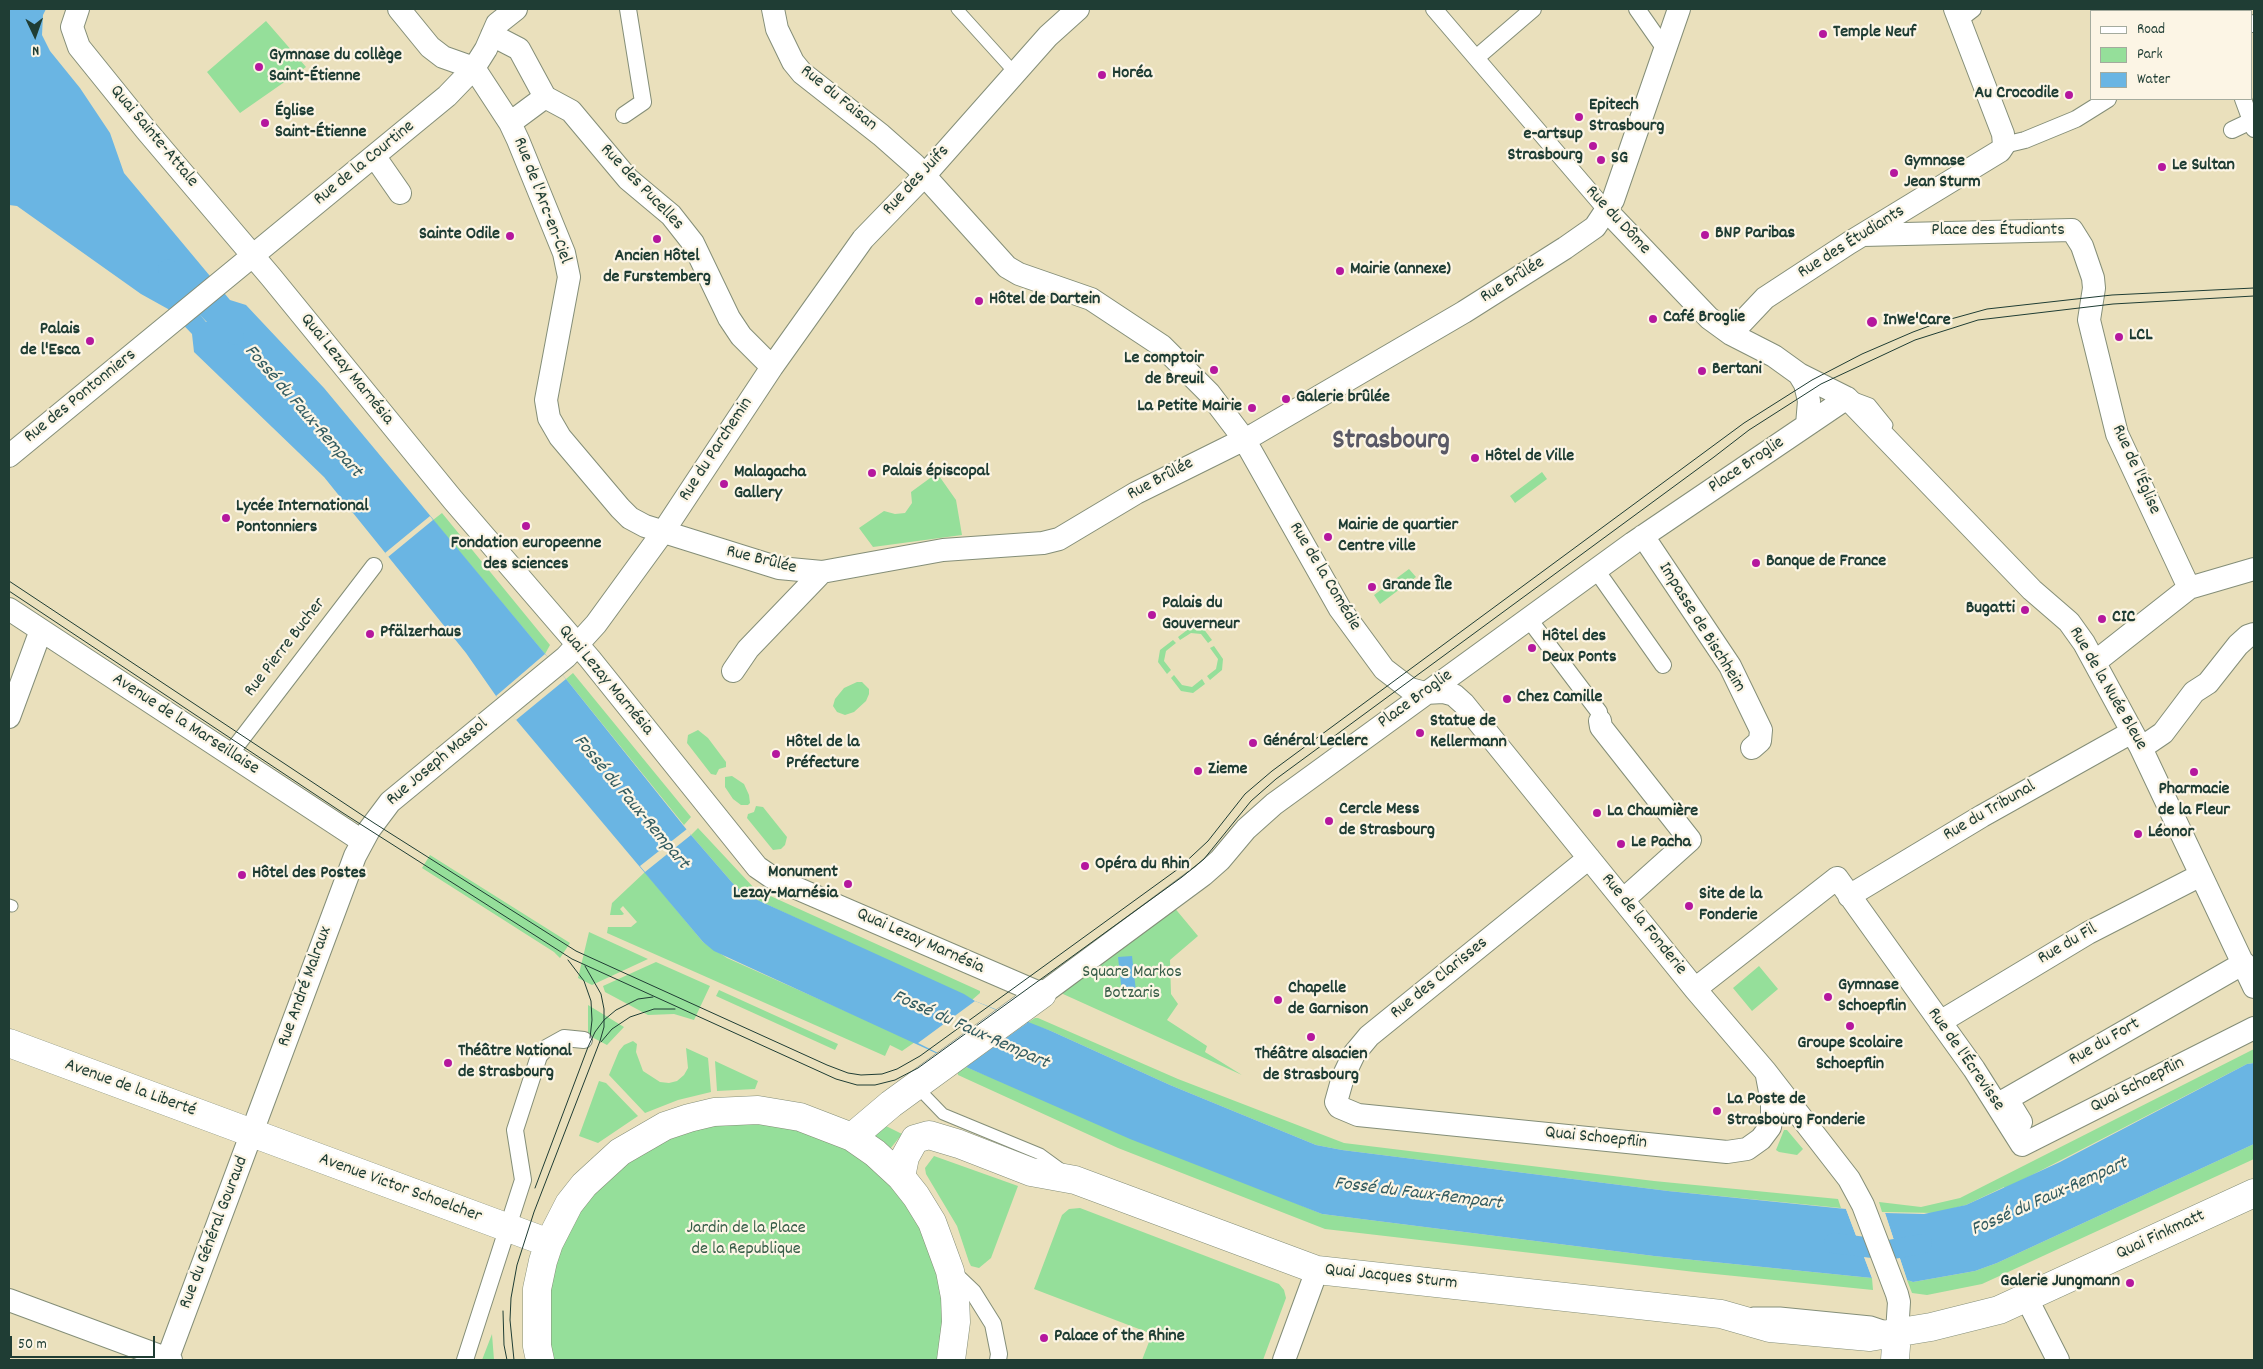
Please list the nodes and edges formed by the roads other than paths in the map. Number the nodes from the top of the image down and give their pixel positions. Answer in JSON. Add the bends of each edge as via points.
{"nodes":[{"id":1,"x":78,"y":9,"type":"edge"},
{"id":2,"x":399,"y":9,"type":"edge"},
{"id":3,"x":516,"y":9,"type":"edge"},
{"id":4,"x":628,"y":9,"type":"edge"},
{"id":5,"x":773,"y":9,"type":"edge"},
{"id":6,"x":957,"y":9,"type":"edge"},
{"id":7,"x":1078,"y":9,"type":"edge"},
{"id":8,"x":1434,"y":9,"type":"edge"},
{"id":9,"x":1532,"y":9,"type":"edge"},
{"id":10,"x":1637,"y":9,"type":"edge"},
{"id":11,"x":1679,"y":9,"type":"edge"},
{"id":12,"x":1963,"y":12,"type":"edge"},
{"id":13,"x":492,"y":35,"type":"junction"},
{"id":14,"x":1665,"y":49,"type":"junction"},
{"id":15,"x":1476,"y":58,"type":"junction"},
{"id":16,"x":474,"y":68,"type":"junction"},
{"id":17,"x":1015,"y":73,"type":"junction"},
{"id":18,"x":545,"y":97,"type":"junction"},
{"id":19,"x":2106,"y":100,"type":"edge"},
{"id":20,"x":2243,"y":100,"type":"edge"},
{"id":21,"x":624,"y":115,"type":"dead end"},
{"id":22,"x":510,"y":123,"type":"junction"},
{"id":23,"x":2253,"y":125,"type":"edge"},
{"id":24,"x":2232,"y":130,"type":"dead end"},
{"id":25,"x":2004,"y":146,"type":"junction"},
{"id":26,"x":375,"y":156,"type":"junction"},
{"id":27,"x":924,"y":176,"type":"junction"},
{"id":28,"x":400,"y":193,"type":"dead end"},
{"id":29,"x":1607,"y":211,"type":"junction"},
{"id":30,"x":1863,"y":235,"type":"junction"},
{"id":31,"x":248,"y":260,"type":"junction"},
{"id":32,"x":2094,"y":288,"type":"joint"},
{"id":33,"x":1731,"y":334,"type":"junction"},
{"id":34,"x":154,"y":338,"type":"joint"},
{"id":35,"x":772,"y":367,"type":"junction"},
{"id":36,"x":1799,"y":374,"type":"junction"},
{"id":37,"x":1847,"y":398,"type":"junction"},
{"id":38,"x":1807,"y":425,"type":"junction"},
{"id":39,"x":1244,"y":439,"type":"junction"},
{"id":40,"x":9,"y":456,"type":"edge"},
{"id":41,"x":663,"y":532,"type":"junction"},
{"id":42,"x":1643,"y":536,"type":"junction"},
{"id":43,"x":374,"y":566,"type":"dead end"},
{"id":44,"x":2254,"y":569,"type":"edge"},
{"id":45,"x":822,"y":572,"type":"junction"},
{"id":46,"x":1601,"y":576,"type":"dead end"},
{"id":47,"x":2189,"y":588,"type":"junction"},
{"id":48,"x":9,"y":609,"type":"edge"},
{"id":49,"x":1534,"y":626,"type":"dead end"},
{"id":50,"x":41,"y":630,"type":"junction"},
{"id":51,"x":2254,"y":634,"type":"edge"},
{"id":52,"x":571,"y":651,"type":"junction"},
{"id":53,"x":2095,"y":662,"type":"junction"},
{"id":54,"x":1663,"y":665,"type":"dead end"},
{"id":55,"x":732,"y":671,"type":"dead end"},
{"id":56,"x":1425,"y":692,"type":"junction"},
{"id":57,"x":9,"y":717,"type":"edge"},
{"id":58,"x":1600,"y":721,"type":"joint"},
{"id":59,"x":2137,"y":740,"type":"junction"},
{"id":60,"x":1752,"y":748,"type":"dead end"},
{"id":61,"x":230,"y":754,"type":"junction"},
{"id":62,"x":362,"y":841,"type":"junction"},
{"id":63,"x":1589,"y":858,"type":"junction"},
{"id":64,"x":2201,"y":875,"type":"junction"},
{"id":65,"x":1843,"y":887,"type":"junction"},
{"id":66,"x":1624,"y":900,"type":"junction"},
{"id":67,"x":2244,"y":964,"type":"junction"},
{"id":68,"x":2254,"y":987,"type":"edge"},
{"id":69,"x":1695,"y":989,"type":"junction"},
{"id":70,"x":1033,"y":1000,"type":"junction"},
{"id":71,"x":1940,"y":1022,"type":"junction"},
{"id":72,"x":2254,"y":1028,"type":"edge"},
{"id":73,"x":584,"y":1040,"type":"dead end"},
{"id":74,"x":9,"y":1043,"type":"edge"},
{"id":75,"x":1766,"y":1072,"type":"junction"},
{"id":76,"x":916,"y":1086,"type":"junction"},
{"id":77,"x":1358,"y":1115,"type":"joint"},
{"id":78,"x":252,"y":1134,"type":"junction"},
{"id":79,"x":852,"y":1137,"type":"junction"},
{"id":80,"x":2027,"y":1142,"type":"junction"},
{"id":81,"x":901,"y":1177,"type":"junction"},
{"id":82,"x":1075,"y":1180,"type":"junction"},
{"id":83,"x":2254,"y":1193,"type":"edge"},
{"id":84,"x":512,"y":1217,"type":"junction"},
{"id":85,"x":549,"y":1243,"type":"junction"},
{"id":86,"x":1317,"y":1270,"type":"junction"},
{"id":87,"x":950,"y":1271,"type":"junction"},
{"id":88,"x":2027,"y":1299,"type":"junction"},
{"id":89,"x":9,"y":1300,"type":"edge"},
{"id":90,"x":1897,"y":1332,"type":"junction"},
{"id":91,"x":169,"y":1360,"type":"edge"},
{"id":92,"x":464,"y":1360,"type":"edge"},
{"id":93,"x":540,"y":1360,"type":"edge"},
{"id":94,"x":951,"y":1360,"type":"edge"},
{"id":95,"x":998,"y":1360,"type":"edge"},
{"id":96,"x":1284,"y":1360,"type":"edge"},
{"id":97,"x":1895,"y":1360,"type":"edge"},
{"id":98,"x":2058,"y":1360,"type":"edge"}],
"edges":[{"from":1,"to":31,"type":"street","name":"Quai Sainte-Attale","via":[[72,27],[79,47]]},
{"from":2,"to":16,"type":"street","via":[[443,58]]},
{"from":3,"to":13,"type":"street","name":"Rue de la Courtine","via":[[497,24]]},
{"from":4,"to":21,"type":"street","via":[[643,102]]},
{"from":5,"to":27,"type":"street","name":"Rue du Faisan","via":[[777,29],[802,73],[881,135]]},
{"from":6,"to":17,"type":"lane"},
{"from":7,"to":17,"type":"street","name":"Rue des Juifs"},
{"from":8,"to":15,"type":"street","name":"Rue du Dôme"},
{"from":9,"to":15,"type":"street"},
{"from":10,"to":14,"type":"street"},
{"from":11,"to":14,"type":"street","name":"Rue Brûlée"},
{"from":12,"to":25,"type":"street","via":[[2003,134]]},
{"from":13,"to":16,"type":"street","name":"Rue de la Courtine"},
{"from":13,"to":18,"type":"street","via":[[519,49]]},
{"from":14,"to":29,"type":"street","name":"Rue Brûlée"},
{"from":15,"to":29,"type":"street","name":"Rue du Dôme"},
{"from":16,"to":22,"type":"street","name":"Rue de l'Arc-en-Ciel"},
{"from":16,"to":26,"type":"street","name":"Rue de la Courtine","via":[[448,96]]},
{"from":17,"to":27,"type":"street","name":"Rue des Juifs"},
{"from":18,"to":22,"type":"street"},
{"from":18,"to":35,"type":"street","name":"Rue des Pucelles","via":[[571,111],[628,179],[671,215],[693,243],[728,318]]},
{"from":19,"to":25,"type":"street","via":[[2076,119]]},
{"from":20,"to":23,"type":"street"},
{"from":22,"to":41,"type":"street","name":"Rue de l'Arc-en-Ciel","via":[[564,253],[569,277],[546,400],[549,418],[560,437],[620,508],[630,518]]},
{"from":23,"to":24,"type":"street"},
{"from":25,"to":30,"type":"street","name":"Rue des Étudiants","via":[[2000,152]]},
{"from":26,"to":28,"type":"street"},
{"from":26,"to":31,"type":"street","name":"Rue de la Courtine"},
{"from":27,"to":35,"type":"street","name":"Rue des Juifs","via":[[863,239]]},
{"from":27,"to":39,"type":"street","name":"Rue du Faisan","via":[[1008,267],[1019,274],[1091,299],[1162,346],[1209,393]]},
{"from":29,"to":33,"type":"street","name":"Rue du Dôme","via":[[1709,318]]},
{"from":29,"to":39,"type":"street","name":"Rue Brûlée","via":[[1595,227],[1464,312]]},
{"from":30,"to":32,"type":"street","name":"Place des Étudiants","via":[[2072,230],[2082,246]]},
{"from":30,"to":33,"type":"street","name":"Rue des Étudiants","via":[[1764,298]]},
{"from":31,"to":34,"type":"street","name":"Rue de la Courtine"},
{"from":31,"to":52,"type":"street","name":"Quai Lezay Marnésia","via":[[453,500]]},
{"from":32,"to":47,"type":"street","name":"Rue de l'Église","via":[[2089,320],[2117,434]]},
{"from":33,"to":36,"type":"street","via":[[1774,356]]},
{"from":34,"to":40,"type":"street","name":"Rue des Pontonniers"},
{"from":35,"to":41,"type":"street","name":"Rue du Parchemin"},
{"from":36,"to":37,"type":"street"},
{"from":36,"to":38,"type":"street","via":[[1805,384],[1808,401]]},
{"from":37,"to":38,"type":"street","name":"Place Broglie"},
{"from":37,"to":53,"type":"street","name":"Rue de la Nuée Bleue","via":[[2032,590],[2069,622]]},
{"from":38,"to":42,"type":"street","name":"Place Broglie"},
{"from":39,"to":45,"type":"street","name":"Rue Brûlée","via":[[1136,493],[1059,539],[899,556]]},
{"from":39,"to":56,"type":"street","name":"Rue de la Comédie","via":[[1340,609],[1384,669],[1410,689]]},
{"from":41,"to":45,"type":"street","name":"Rue Brûlée","via":[[779,568]]},
{"from":41,"to":52,"type":"street","name":"Rue du Parchemin","via":[[596,624]]},
{"from":42,"to":56,"type":"street","name":"Place Broglie"},
{"from":42,"to":60,"type":"street","name":"Impasse de Bischheim","via":[[1730,666],[1761,730],[1760,741]]},
{"from":43,"to":61,"type":"street","name":"Rue Pierre Bucher"},
{"from":44,"to":47,"type":"street"},
{"from":45,"to":55,"type":"street","via":[[748,649]]},
{"from":46,"to":54,"type":"street"},
{"from":47,"to":53,"type":"street"},
{"from":48,"to":50,"type":"street","name":"Avenue de la Marseillaise"},
{"from":49,"to":58,"type":"street","via":[[1599,712]]},
{"from":50,"to":57,"type":"street"},
{"from":50,"to":61,"type":"street","name":"Avenue de la Marseillaise"},
{"from":51,"to":59,"type":"street","name":"Rue du Tribunal","via":[[2238,645],[2208,683],[2194,692],[2163,733]]},
{"from":52,"to":62,"type":"street","name":"Rue Joseph Massol","via":[[390,802]]},
{"from":52,"to":70,"type":"street","name":"Quai Lezay Marnésia","via":[[764,873],[998,976]]},
{"from":53,"to":59,"type":"street","name":"Rue de la Nuée Bleue"},
{"from":56,"to":63,"type":"street","name":"Rue de la Fonderie","via":[[1454,695],[1464,704]]},
{"from":56,"to":70,"type":"street","name":"Place Broglie","via":[[1256,818],[1203,875]]},
{"from":58,"to":66,"type":"street","via":[[1601,727],[1690,840]]},
{"from":59,"to":64,"type":"street","name":"Rue de la Nuée Bleue"},
{"from":59,"to":65,"type":"street","name":"Rue du Tribunal"},
{"from":61,"to":62,"type":"street","name":"Avenue de la Marseillaise"},
{"from":62,"to":78,"type":"street","name":"Rue André Malraux"},
{"from":63,"to":66,"type":"street","name":"Rue de la Fonderie"},
{"from":63,"to":77,"type":"street","name":"Rue des Clarisses","via":[[1369,1036],[1354,1054],[1336,1102],[1344,1111]]},
{"from":64,"to":67,"type":"street","name":"Rue de la Nuée Bleue"},
{"from":64,"to":71,"type":"street","name":"Rue du Fil","via":[[2088,933]]},
{"from":65,"to":69,"type":"street","name":"Rue du Tribunal"},
{"from":65,"to":71,"type":"street","name":"Rue de l'Écrevisse"},
{"from":66,"to":69,"type":"street","name":"Rue de la Fonderie"},
{"from":67,"to":68,"type":"street","name":"Rue de la Nuée Bleue"},
{"from":67,"to":80,"type":"street","name":"Rue du Fort","via":[[2007,1099]]},
{"from":69,"to":75,"type":"street","name":"Rue de la Fonderie"},
{"from":70,"to":76,"type":"street"},
{"from":71,"to":80,"type":"street","name":"Rue de l'Écrevisse"},
{"from":72,"to":80,"type":"street","name":"Quai Schoepflin"},
{"from":73,"to":84,"type":"street","via":[[564,1038],[539,1056],[515,1130],[523,1180]]},
{"from":74,"to":78,"type":"street","name":"Avenue de la Liberté"},
{"from":75,"to":77,"type":"street","name":"Quai Schoepflin","via":[[1772,1102],[1770,1127],[1747,1149],[1727,1152]]},
{"from":75,"to":90,"type":"street","name":"Rue de la Fonderie","via":[[1849,1179],[1863,1205],[1897,1294]]},
{"from":76,"to":79,"type":"street"},
{"from":76,"to":82,"type":"lane","name":"Quai Jacques Sturm","via":[[943,1114],[1040,1154]]},
{"from":78,"to":84,"type":"street","name":"Avenue Victor Schoelcher"},
{"from":78,"to":91,"type":"street","name":"Rue du Général Gouraud"},
{"from":79,"to":81,"type":"street"},
{"from":79,"to":85,"type":"street","via":[[818,1122],[778,1112],[738,1110],[689,1118],[665,1126],[641,1138],[599,1169],[569,1204]]},
{"from":81,"to":82,"type":"street","name":"Quai Jacques Sturm","via":[[905,1158],[915,1139],[929,1135],[1031,1172]]},
{"from":81,"to":87,"type":"street","via":[[932,1222]]},
{"from":82,"to":86,"type":"street","name":"Quai Jacques Sturm"},
{"from":83,"to":88,"type":"street","name":"Quai Finkmatt"},
{"from":84,"to":85,"type":"street","name":"Avenue Victor Schoelcher"},
{"from":84,"to":92,"type":"street"},
{"from":85,"to":93,"type":"street","via":[[537,1289]]},
{"from":86,"to":90,"type":"street","name":"Quai Jacques Sturm","via":[[1721,1314],[1770,1328],[1870,1337]]},
{"from":86,"to":96,"type":"street"},
{"from":87,"to":94,"type":"street","via":[[956,1322]]},
{"from":87,"to":95,"type":"street","via":[[973,1292],[993,1324]]},
{"from":88,"to":90,"type":"street","name":"Quai Finkmatt","via":[[1974,1318]]},
{"from":88,"to":98,"type":"street"},
{"from":89,"to":91,"type":"street"},
{"from":90,"to":97,"type":"street"}]}
